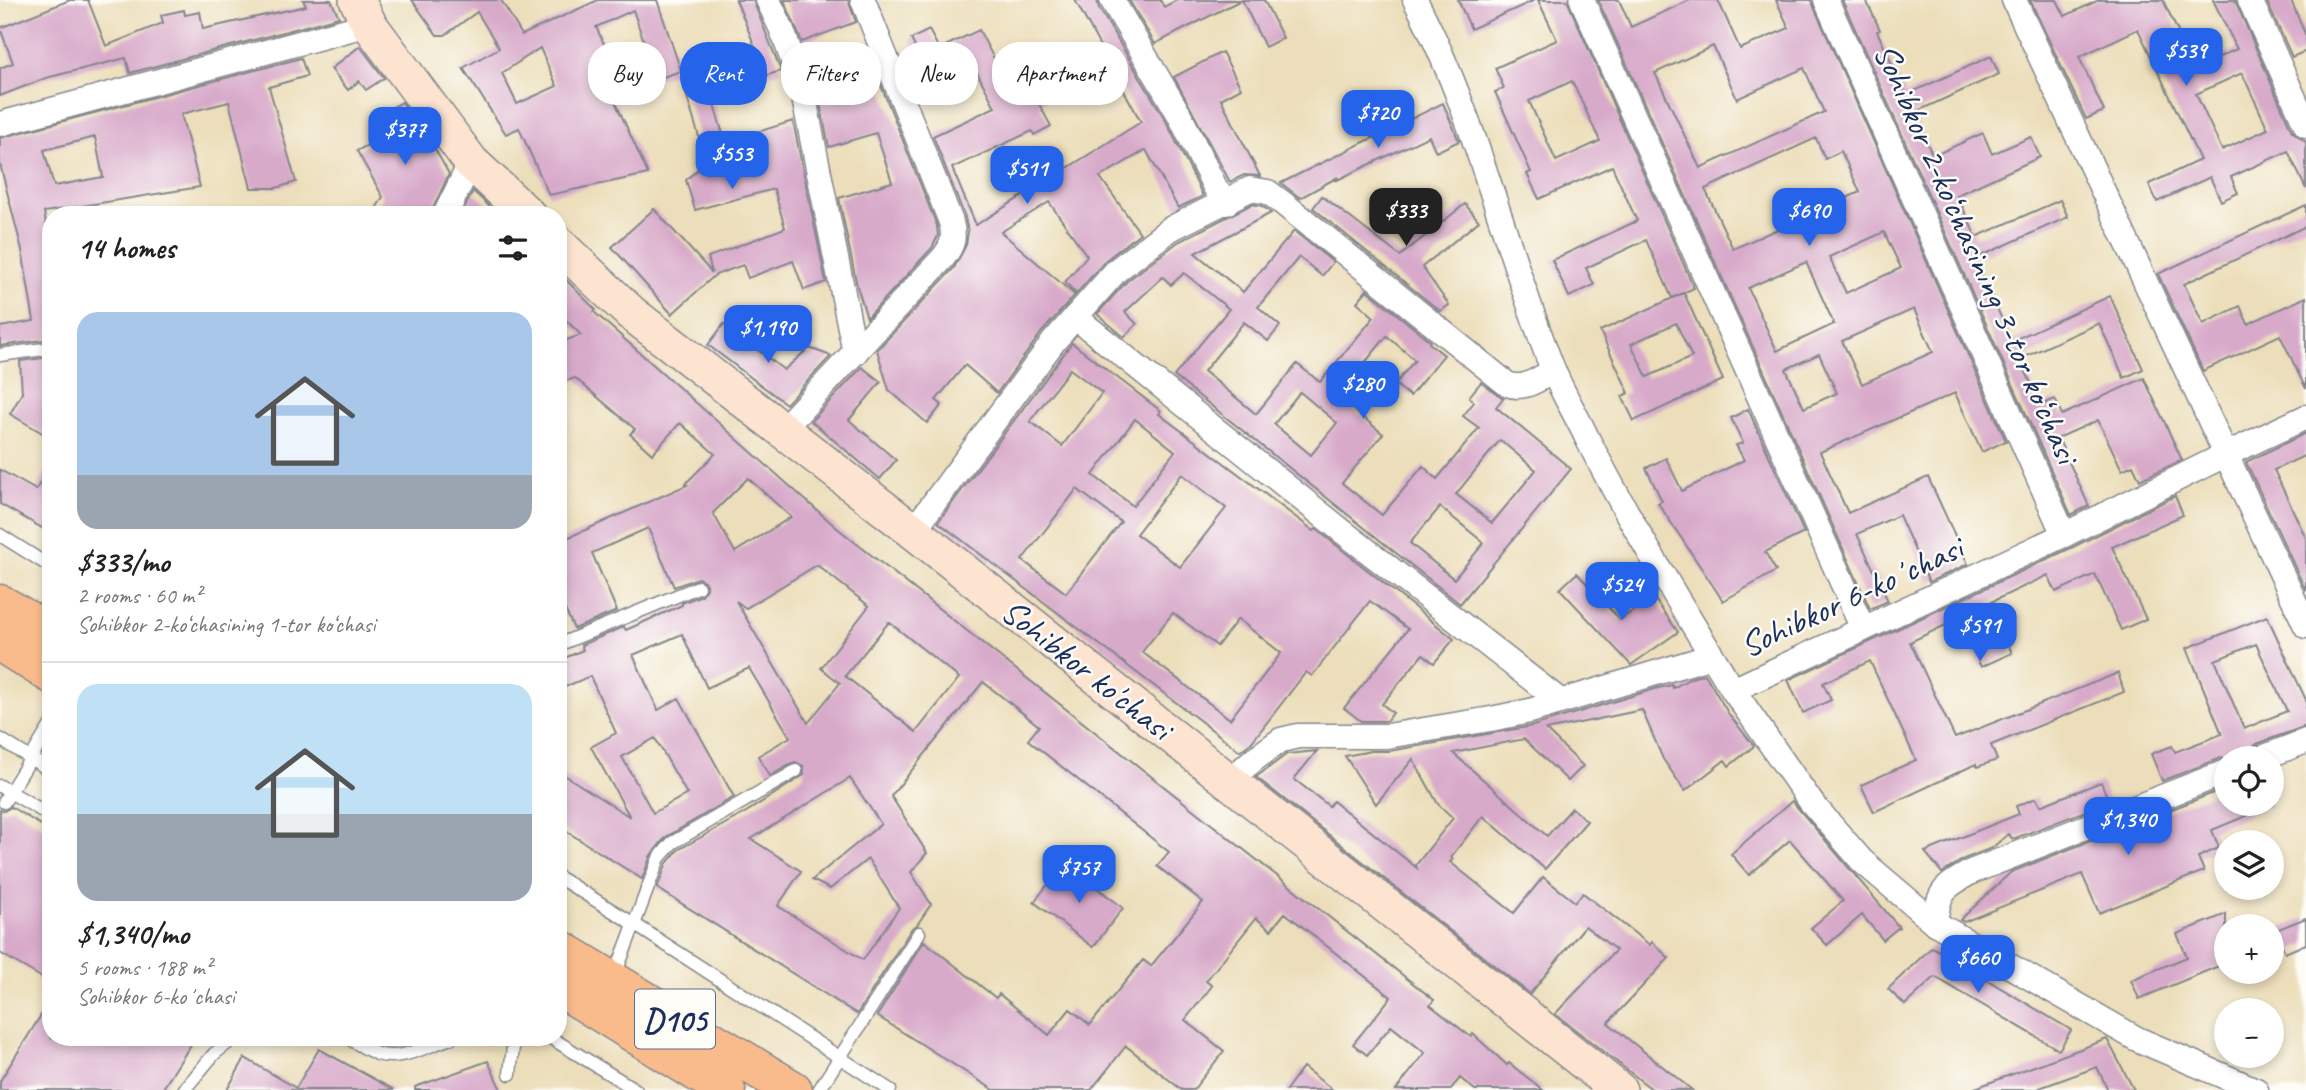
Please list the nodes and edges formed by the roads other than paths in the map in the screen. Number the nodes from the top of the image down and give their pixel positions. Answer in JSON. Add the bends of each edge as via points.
{"nodes":[{"id":1,"x":768,"y":0,"type":"edge"},
{"id":2,"x":863,"y":0,"type":"edge"},
{"id":3,"x":1112,"y":0,"type":"edge"},
{"id":4,"x":1415,"y":0,"type":"edge"},
{"id":5,"x":1582,"y":0,"type":"edge"},
{"id":6,"x":1826,"y":0,"type":"edge"},
{"id":7,"x":2014,"y":0,"type":"edge"},
{"id":8,"x":2250,"y":0,"type":"edge"},
{"id":9,"x":363,"y":12,"type":"edge"},
{"id":10,"x":0,"y":124,"type":"edge"},
{"id":11,"x":2306,"y":125,"type":"edge"},
{"id":12,"x":471,"y":162,"type":"junction"},
{"id":13,"x":1226,"y":203,"type":"junction"},
{"id":14,"x":449,"y":206,"type":"edge"},
{"id":15,"x":518,"y":206,"type":"edge"},
{"id":16,"x":567,"y":253,"type":"edge"},
{"id":17,"x":1075,"y":317,"type":"junction"},
{"id":18,"x":42,"y":349,"type":"edge"},
{"id":19,"x":855,"y":353,"type":"junction"},
{"id":20,"x":0,"y":355,"type":"edge"},
{"id":21,"x":1553,"y":371,"type":"junction"},
{"id":22,"x":2306,"y":417,"type":"edge"},
{"id":23,"x":782,"y":430,"type":"junction"},
{"id":24,"x":2225,"y":455,"type":"junction"},
{"id":25,"x":913,"y":531,"type":"junction"},
{"id":26,"x":0,"y":535,"type":"edge"},
{"id":27,"x":2064,"y":535,"type":"junction"},
{"id":28,"x":42,"y":561,"type":"edge"},
{"id":29,"x":698,"y":587,"type":"dead end"},
{"id":30,"x":0,"y":604,"type":"edge"},
{"id":31,"x":2306,"y":626,"type":"edge"},
{"id":32,"x":42,"y":629,"type":"edge"},
{"id":33,"x":1863,"y":629,"type":"junction"},
{"id":34,"x":567,"y":641,"type":"edge"},
{"id":35,"x":0,"y":642,"type":"edge"},
{"id":36,"x":1713,"y":656,"type":"junction"},
{"id":37,"x":42,"y":668,"type":"edge"},
{"id":38,"x":1733,"y":690,"type":"junction"},
{"id":39,"x":1560,"y":701,"type":"junction"},
{"id":40,"x":42,"y":739,"type":"edge"},
{"id":41,"x":0,"y":740,"type":"edge"},
{"id":42,"x":2306,"y":741,"type":"edge"},
{"id":43,"x":2284,"y":750,"type":"edge"},
{"id":44,"x":30,"y":758,"type":"junction"},
{"id":45,"x":42,"y":765,"type":"edge"},
{"id":46,"x":796,"y":771,"type":"dead end"},
{"id":47,"x":2214,"y":777,"type":"edge"},
{"id":48,"x":1229,"y":781,"type":"junction"},
{"id":49,"x":5,"y":793,"type":"edge"},
{"id":50,"x":42,"y":812,"type":"edge"},
{"id":51,"x":567,"y":883,"type":"edge"},
{"id":52,"x":1935,"y":923,"type":"junction"},
{"id":53,"x":634,"y":924,"type":"junction"},
{"id":54,"x":919,"y":933,"type":"dead end"},
{"id":55,"x":567,"y":954,"type":"edge"},
{"id":56,"x":612,"y":981,"type":"junction"},
{"id":57,"x":567,"y":992,"type":"edge"},
{"id":58,"x":224,"y":1046,"type":"edge"},
{"id":59,"x":362,"y":1046,"type":"edge"},
{"id":60,"x":427,"y":1046,"type":"edge"},
{"id":61,"x":513,"y":1046,"type":"edge"},
{"id":62,"x":564,"y":1046,"type":"edge"},
{"id":63,"x":839,"y":1058,"type":"junction"},
{"id":64,"x":509,"y":1074,"type":"dead end"},
{"id":65,"x":704,"y":1084,"type":"edge"},
{"id":66,"x":184,"y":1090,"type":"edge"},
{"id":67,"x":636,"y":1090,"type":"edge"},
{"id":68,"x":793,"y":1090,"type":"edge"},
{"id":69,"x":819,"y":1090,"type":"edge"},
{"id":70,"x":890,"y":1090,"type":"edge"},
{"id":71,"x":1619,"y":1090,"type":"edge"},
{"id":72,"x":2256,"y":1090,"type":"edge"}],
"edges":[{"from":1,"to":19,"type":"street","via":[[801,83]]},
{"from":2,"to":19,"type":"street","via":[[954,236],[943,258]]},
{"from":3,"to":13,"type":"street"},
{"from":4,"to":21,"type":"street","via":[[1457,91]]},
{"from":5,"to":33,"type":"street"},
{"from":6,"to":27,"type":"street","name":"Sohibkor 2-ko‘chasining 3-tor ko‘chasi"},
{"from":7,"to":24,"type":"street"},
{"from":8,"to":11,"type":"street"},
{"from":9,"to":10,"type":"street"},
{"from":9,"to":12,"type":"street"},
{"from":12,"to":14,"type":"street"},
{"from":12,"to":15,"type":"street"},
{"from":13,"to":17,"type":"street","via":[[1170,229],[1116,271]]},
{"from":13,"to":21,"type":"street","via":[[1250,189],[1268,192],[1507,384],[1528,385]]},
{"from":16,"to":23,"type":"street","name":"Sohibkor ko'chasi","via":[[631,313]]},
{"from":17,"to":25,"type":"street"},
{"from":17,"to":39,"type":"street"},
{"from":18,"to":20,"type":"lane"},
{"from":19,"to":23,"type":"street"},
{"from":21,"to":36,"type":"street","via":[[1612,487]]},
{"from":22,"to":24,"type":"street","name":"Sohibkor 6-koʼchasi"},
{"from":23,"to":25,"type":"street","name":"Sohibkor ko'chasi"},
{"from":24,"to":27,"type":"street","name":"Sohibkor 6-koʼchasi"},
{"from":24,"to":31,"type":"street"},
{"from":25,"to":48,"type":"street","name":"Sohibkor ko'chasi"},
{"from":26,"to":28,"type":"lane"},
{"from":27,"to":33,"type":"street","name":"Sohibkor 6-koʼchasi"},
{"from":29,"to":34,"type":"lane"},
{"from":30,"to":32,"type":"highway"},
{"from":33,"to":38,"type":"street","name":"Sohibkor 6-koʼchasi"},
{"from":35,"to":37,"type":"highway"},
{"from":36,"to":38,"type":"street"},
{"from":36,"to":39,"type":"street"},
{"from":38,"to":52,"type":"street","name":"Sohibkor 6-koʼchasi","via":[[1811,802],[1862,861]]},
{"from":39,"to":48,"type":"street","via":[[1491,719],[1387,736],[1281,740]]},
{"from":40,"to":44,"type":"lane"},
{"from":41,"to":44,"type":"lane"},
{"from":42,"to":43,"type":"street"},
{"from":44,"to":45,"type":"lane"},
{"from":44,"to":49,"type":"lane"},
{"from":46,"to":53,"type":"lane","via":[[672,843],[651,874]]},
{"from":47,"to":52,"type":"street","via":[[1971,872],[1946,886],[1937,903]]},
{"from":48,"to":71,"type":"street","name":"Sohibkor ko'chasi"},
{"from":49,"to":50,"type":"lane"},
{"from":51,"to":53,"type":"lane"},
{"from":52,"to":72,"type":"street","name":"Sohibkor 6-koʼchasi","via":[[2137,1039]]},
{"from":53,"to":56,"type":"lane"},
{"from":53,"to":63,"type":"lane"},
{"from":54,"to":63,"type":"lane"},
{"from":55,"to":56,"type":"highway","number":"D105"},
{"from":56,"to":68,"type":"highway","number":"D105"},
{"from":57,"to":65,"type":"highway","number":"D105"},
{"from":58,"to":66,"type":"lane"},
{"from":59,"to":60,"type":"lane","via":[[391,1056]]},
{"from":61,"to":64,"type":"lane"},
{"from":62,"to":67,"type":"lane"},
{"from":63,"to":69,"type":"lane"},
{"from":63,"to":70,"type":"lane"}]}
